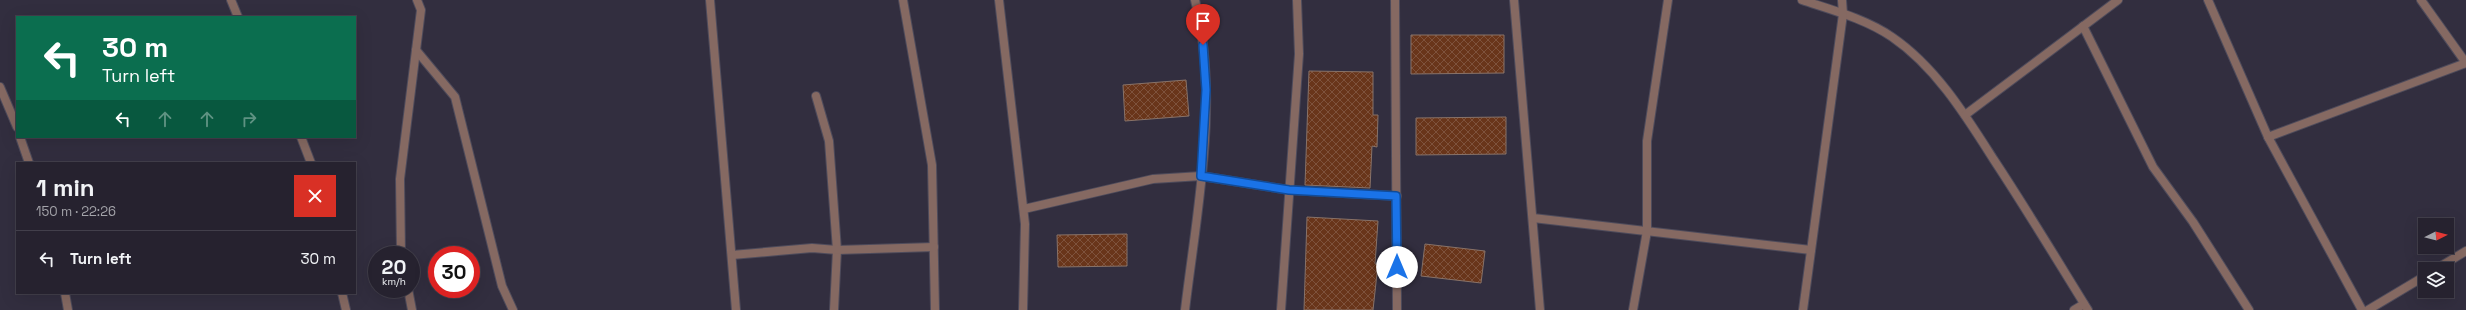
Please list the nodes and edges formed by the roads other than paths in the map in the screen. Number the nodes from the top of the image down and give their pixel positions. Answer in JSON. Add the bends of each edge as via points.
{"nodes":[{"id":1,"x":231,"y":0,"type":"edge"},
{"id":2,"x":417,"y":0,"type":"edge"},
{"id":3,"x":710,"y":0,"type":"edge"},
{"id":4,"x":903,"y":0,"type":"edge"},
{"id":5,"x":999,"y":0,"type":"edge"},
{"id":6,"x":1195,"y":0,"type":"edge"},
{"id":7,"x":1297,"y":0,"type":"edge"},
{"id":8,"x":1395,"y":0,"type":"edge"},
{"id":9,"x":1514,"y":0,"type":"edge"},
{"id":10,"x":1668,"y":0,"type":"edge"},
{"id":11,"x":1802,"y":0,"type":"edge"},
{"id":12,"x":1842,"y":0,"type":"edge"},
{"id":13,"x":2118,"y":0,"type":"edge"},
{"id":14,"x":2208,"y":0,"type":"edge"},
{"id":15,"x":2421,"y":0,"type":"edge"},
{"id":16,"x":1844,"y":14,"type":"junction"},
{"id":17,"x":238,"y":16,"type":"edge"},
{"id":18,"x":2084,"y":26,"type":"junction"},
{"id":19,"x":416,"y":50,"type":"junction"},
{"id":20,"x":2466,"y":63,"type":"edge"},
{"id":21,"x":0,"y":87,"type":"edge"},
{"id":22,"x":816,"y":96,"type":"dead end"},
{"id":23,"x":1965,"y":115,"type":"junction"},
{"id":24,"x":16,"y":125,"type":"edge"},
{"id":25,"x":2268,"y":137,"type":"junction"},
{"id":26,"x":20,"y":138,"type":"edge"},
{"id":27,"x":301,"y":138,"type":"edge"},
{"id":28,"x":29,"y":162,"type":"edge"},
{"id":29,"x":311,"y":162,"type":"edge"},
{"id":30,"x":1201,"y":176,"type":"junction"},
{"id":31,"x":1289,"y":190,"type":"junction"},
{"id":32,"x":1396,"y":196,"type":"junction"},
{"id":33,"x":1024,"y":209,"type":"junction"},
{"id":34,"x":1533,"y":218,"type":"junction"},
{"id":35,"x":1647,"y":231,"type":"junction"},
{"id":36,"x":400,"y":246,"type":"edge"},
{"id":37,"x":934,"y":247,"type":"junction"},
{"id":38,"x":837,"y":250,"type":"junction"},
{"id":39,"x":1811,"y":250,"type":"junction"},
{"id":40,"x":2466,"y":251,"type":"edge"},
{"id":41,"x":732,"y":255,"type":"junction"},
{"id":42,"x":2448,"y":262,"type":"edge"},
{"id":43,"x":2418,"y":280,"type":"edge"},
{"id":44,"x":65,"y":294,"type":"edge"},
{"id":45,"x":342,"y":294,"type":"edge"},
{"id":46,"x":410,"y":298,"type":"edge"},
{"id":47,"x":2086,"y":307,"type":"edge"},
{"id":48,"x":68,"y":310,"type":"edge"},
{"id":49,"x":346,"y":310,"type":"edge"},
{"id":50,"x":412,"y":310,"type":"edge"},
{"id":51,"x":513,"y":310,"type":"edge"},
{"id":52,"x":736,"y":310,"type":"edge"},
{"id":53,"x":834,"y":310,"type":"edge"},
{"id":54,"x":935,"y":310,"type":"edge"},
{"id":55,"x":1023,"y":310,"type":"edge"},
{"id":56,"x":1185,"y":310,"type":"edge"},
{"id":57,"x":1281,"y":310,"type":"edge"},
{"id":58,"x":1397,"y":310,"type":"edge"},
{"id":59,"x":1540,"y":310,"type":"edge"},
{"id":60,"x":1633,"y":310,"type":"edge"},
{"id":61,"x":1803,"y":310,"type":"edge"},
{"id":62,"x":2074,"y":310,"type":"edge"},
{"id":63,"x":2249,"y":310,"type":"edge"},
{"id":64,"x":2362,"y":310,"type":"edge"},
{"id":65,"x":2368,"y":310,"type":"edge"}],
"edges":[{"from":1,"to":17,"type":"street"},
{"from":2,"to":19,"type":"street","via":[[421,10]]},
{"from":3,"to":41,"type":"street"},
{"from":4,"to":37,"type":"street","via":[[932,165]]},
{"from":5,"to":33,"type":"street"},
{"from":6,"to":30,"type":"street","via":[[1202,31],[1206,90]]},
{"from":7,"to":31,"type":"street","via":[[1299,54]]},
{"from":8,"to":32,"type":"street"},
{"from":9,"to":34,"type":"street"},
{"from":10,"to":35,"type":"street","via":[[1647,142]]},
{"from":11,"to":16,"type":"street"},
{"from":12,"to":16,"type":"street"},
{"from":13,"to":18,"type":"street"},
{"from":14,"to":25,"type":"street"},
{"from":15,"to":20,"type":"street"},
{"from":16,"to":23,"type":"street","via":[[1891,36],[1921,60]]},
{"from":16,"to":39,"type":"street"},
{"from":18,"to":23,"type":"street"},
{"from":18,"to":63,"type":"street","via":[[2153,167],[2193,222]]},
{"from":19,"to":36,"type":"street","via":[[400,179]]},
{"from":19,"to":51,"type":"street","via":[[455,97],[502,286]]},
{"from":20,"to":25,"type":"street"},
{"from":21,"to":24,"type":"street"},
{"from":22,"to":38,"type":"street","via":[[829,141]]},
{"from":23,"to":47,"type":"street","via":[[2033,219]]},
{"from":25,"to":64,"type":"street"},
{"from":26,"to":28,"type":"street"},
{"from":27,"to":29,"type":"street"},
{"from":30,"to":31,"type":"street"},
{"from":30,"to":33,"type":"street","via":[[1153,179]]},
{"from":30,"to":56,"type":"street"},
{"from":31,"to":32,"type":"street"},
{"from":31,"to":57,"type":"street"},
{"from":32,"to":58,"type":"street"},
{"from":33,"to":55,"type":"street"},
{"from":34,"to":35,"type":"street"},
{"from":34,"to":59,"type":"street"},
{"from":35,"to":39,"type":"street"},
{"from":35,"to":60,"type":"street"},
{"from":37,"to":38,"type":"street"},
{"from":37,"to":54,"type":"street"},
{"from":38,"to":41,"type":"street","via":[[812,248]]},
{"from":38,"to":53,"type":"street"},
{"from":39,"to":61,"type":"street"},
{"from":40,"to":42,"type":"street"},
{"from":41,"to":52,"type":"street"},
{"from":43,"to":65,"type":"street"},
{"from":44,"to":48,"type":"street"},
{"from":45,"to":49,"type":"street"},
{"from":46,"to":50,"type":"street"},
{"from":47,"to":62,"type":"street"}]}
